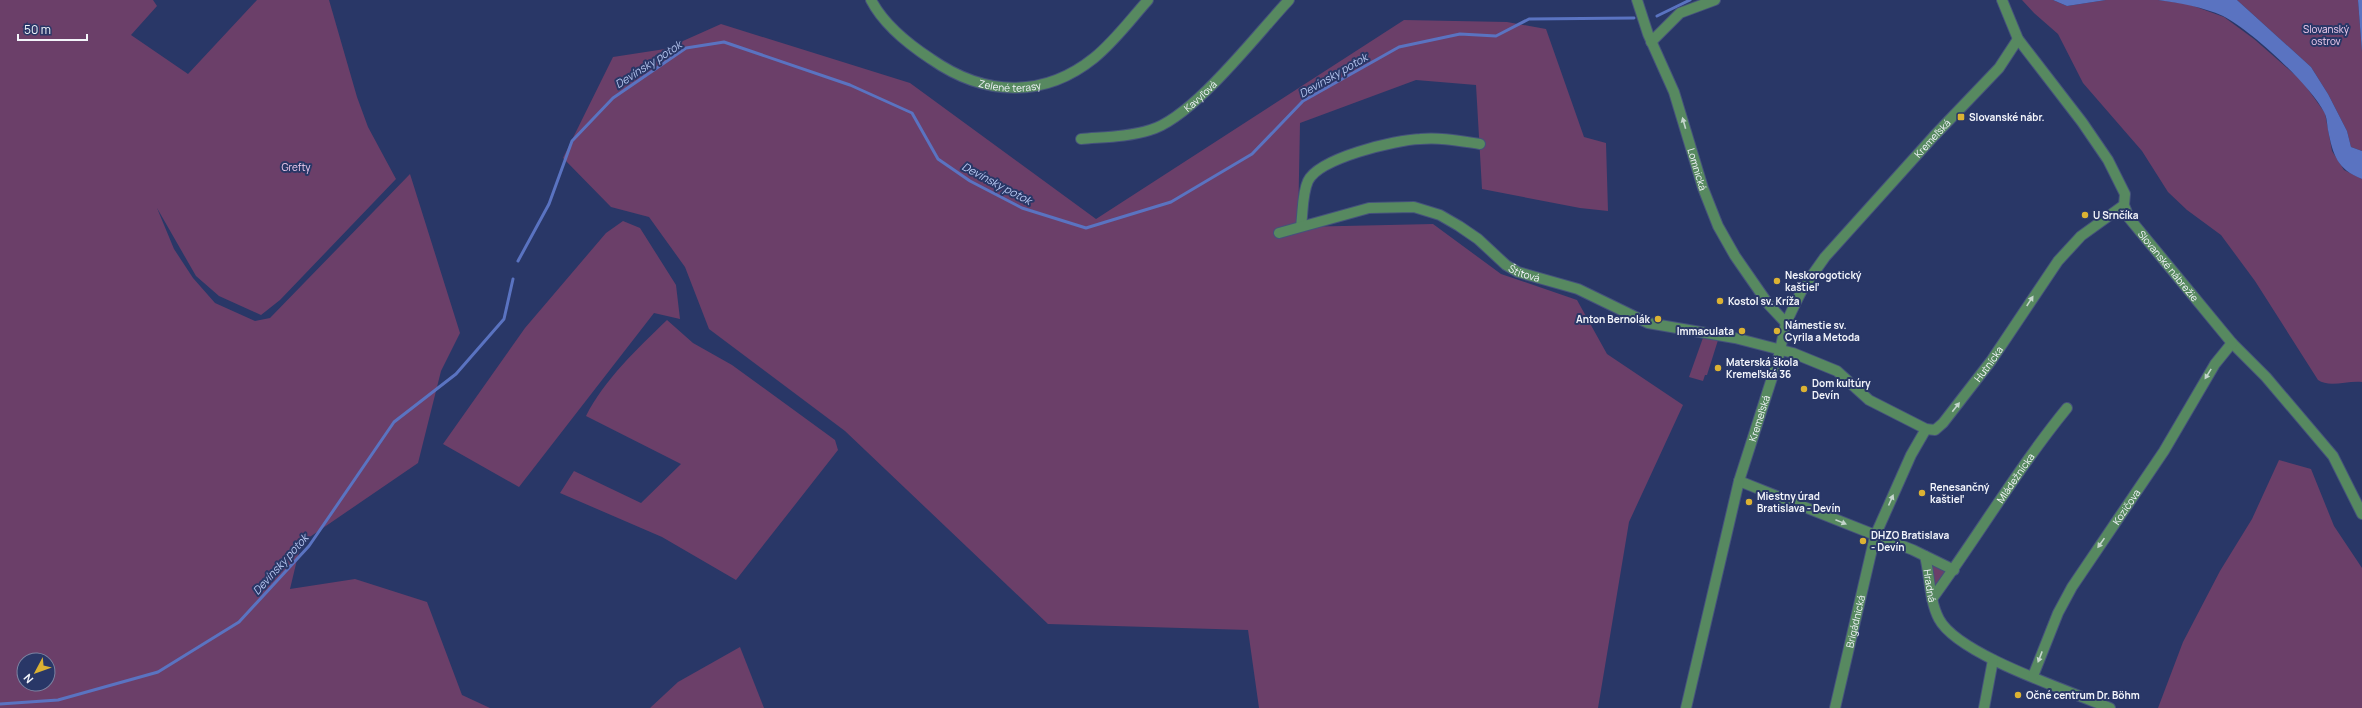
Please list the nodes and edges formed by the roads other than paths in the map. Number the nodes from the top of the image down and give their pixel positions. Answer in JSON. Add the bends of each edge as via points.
{"nodes":[{"id":1,"x":871,"y":0,"type":"edge"},
{"id":2,"x":1148,"y":0,"type":"edge"},
{"id":3,"x":1289,"y":0,"type":"edge"},
{"id":4,"x":1715,"y":0,"type":"edge"},
{"id":5,"x":2002,"y":0,"type":"edge"},
{"id":6,"x":1638,"y":4,"type":"edge"},
{"id":7,"x":2018,"y":39,"type":"junction"},
{"id":8,"x":1652,"y":42,"type":"junction"},
{"id":9,"x":1081,"y":139,"type":"dead end"},
{"id":10,"x":1480,"y":144,"type":"dead end"},
{"id":11,"x":2124,"y":205,"type":"junction"},
{"id":12,"x":1301,"y":226,"type":"junction"},
{"id":13,"x":1279,"y":233,"type":"dead end"},
{"id":14,"x":1786,"y":323,"type":"junction"},
{"id":15,"x":2232,"y":343,"type":"junction"},
{"id":16,"x":1780,"y":350,"type":"junction"},
{"id":17,"x":2067,"y":408,"type":"dead end"},
{"id":18,"x":1926,"y":429,"type":"junction"},
{"id":19,"x":1740,"y":481,"type":"junction"},
{"id":20,"x":2362,"y":514,"type":"edge"},
{"id":21,"x":1875,"y":536,"type":"junction"},
{"id":22,"x":1925,"y":556,"type":"junction"},
{"id":23,"x":1954,"y":570,"type":"junction"},
{"id":24,"x":1932,"y":599,"type":"junction"},
{"id":25,"x":1993,"y":660,"type":"junction"},
{"id":26,"x":2033,"y":676,"type":"junction"},
{"id":27,"x":1686,"y":708,"type":"edge"},
{"id":28,"x":1835,"y":708,"type":"edge"},
{"id":29,"x":1984,"y":708,"type":"edge"},
{"id":30,"x":2110,"y":708,"type":"edge"}],
"edges":[{"from":1,"to":2,"type":"street","name":"Zelené terasy","via":[[887,22],[910,44],[940,65],[984,85],[1030,88],[1054,82],[1076,71],[1095,57]]},
{"from":3,"to":9,"type":"street","name":"Kavyľová","via":[[1203,95],[1177,115],[1152,130]]},
{"from":4,"to":8,"type":"street","via":[[1680,13]]},
{"from":5,"to":7,"type":"street","name":"Slovanské nábrežie"},
{"from":6,"to":8,"type":"street","name":"Lomnická"},
{"from":7,"to":11,"type":"street","name":"Slovanské nábrežie","via":[[2108,160],[2125,194]]},
{"from":7,"to":14,"type":"street","name":"Kremeľská","via":[[1999,68],[1825,257],[1803,288]]},
{"from":14,"to":8,"type":"street","name":"Lomnická","one_way":true,"via":[[1769,305],[1718,226],[1703,188],[1674,92]]},
{"from":10,"to":12,"type":"street","via":[[1419,139],[1342,157],[1313,175],[1308,182]]},
{"from":11,"to":15,"type":"street","name":"Slovanské nábrežie","via":[[2129,218]]},
{"from":18,"to":11,"type":"street","name":"Hutnícka","one_way":true,"via":[[1935,430],[1948,417],[1991,361],[2046,278],[2081,236]]},
{"from":12,"to":13,"type":"street","name":"Štítová"},
{"from":12,"to":16,"type":"street","name":"Štítová","via":[[1369,208],[1414,207],[1440,215],[1459,226],[1518,272],[1578,289],[1648,323],[1714,333]]},
{"from":14,"to":16,"type":"street","name":"Kremeľská"},
{"from":15,"to":20,"type":"street","name":"Slovanské nábrežie","via":[[2266,377],[2334,456]]},
{"from":15,"to":26,"type":"street","name":"Kozičova","one_way":true,"via":[[2215,364],[2164,451],[2072,587],[2058,613]]},
{"from":16,"to":18,"type":"street","name":"Štítová","via":[[1837,371],[1870,400]]},
{"from":16,"to":19,"type":"street","name":"Kremeľská"},
{"from":17,"to":23,"type":"street","name":"Mládežnícka","via":[[2043,437]]},
{"from":21,"to":18,"type":"street","one_way":true,"via":[[1911,455]]},
{"from":19,"to":21,"type":"street","name":"Hradná","one_way":true},
{"from":19,"to":27,"type":"street","name":"Kremeľská"},
{"from":21,"to":22,"type":"street","name":"Hradná"},
{"from":21,"to":28,"type":"street","name":"Brigádnická"},
{"from":22,"to":23,"type":"street"},
{"from":22,"to":24,"type":"street","name":"Hradná"},
{"from":23,"to":24,"type":"street","name":"Mládežnícka"},
{"from":24,"to":25,"type":"street","name":"Hradná","via":[[1943,626]]},
{"from":25,"to":26,"type":"street","name":"Hradná"},
{"from":25,"to":29,"type":"street"},
{"from":26,"to":30,"type":"street","name":"Hradná"}]}
